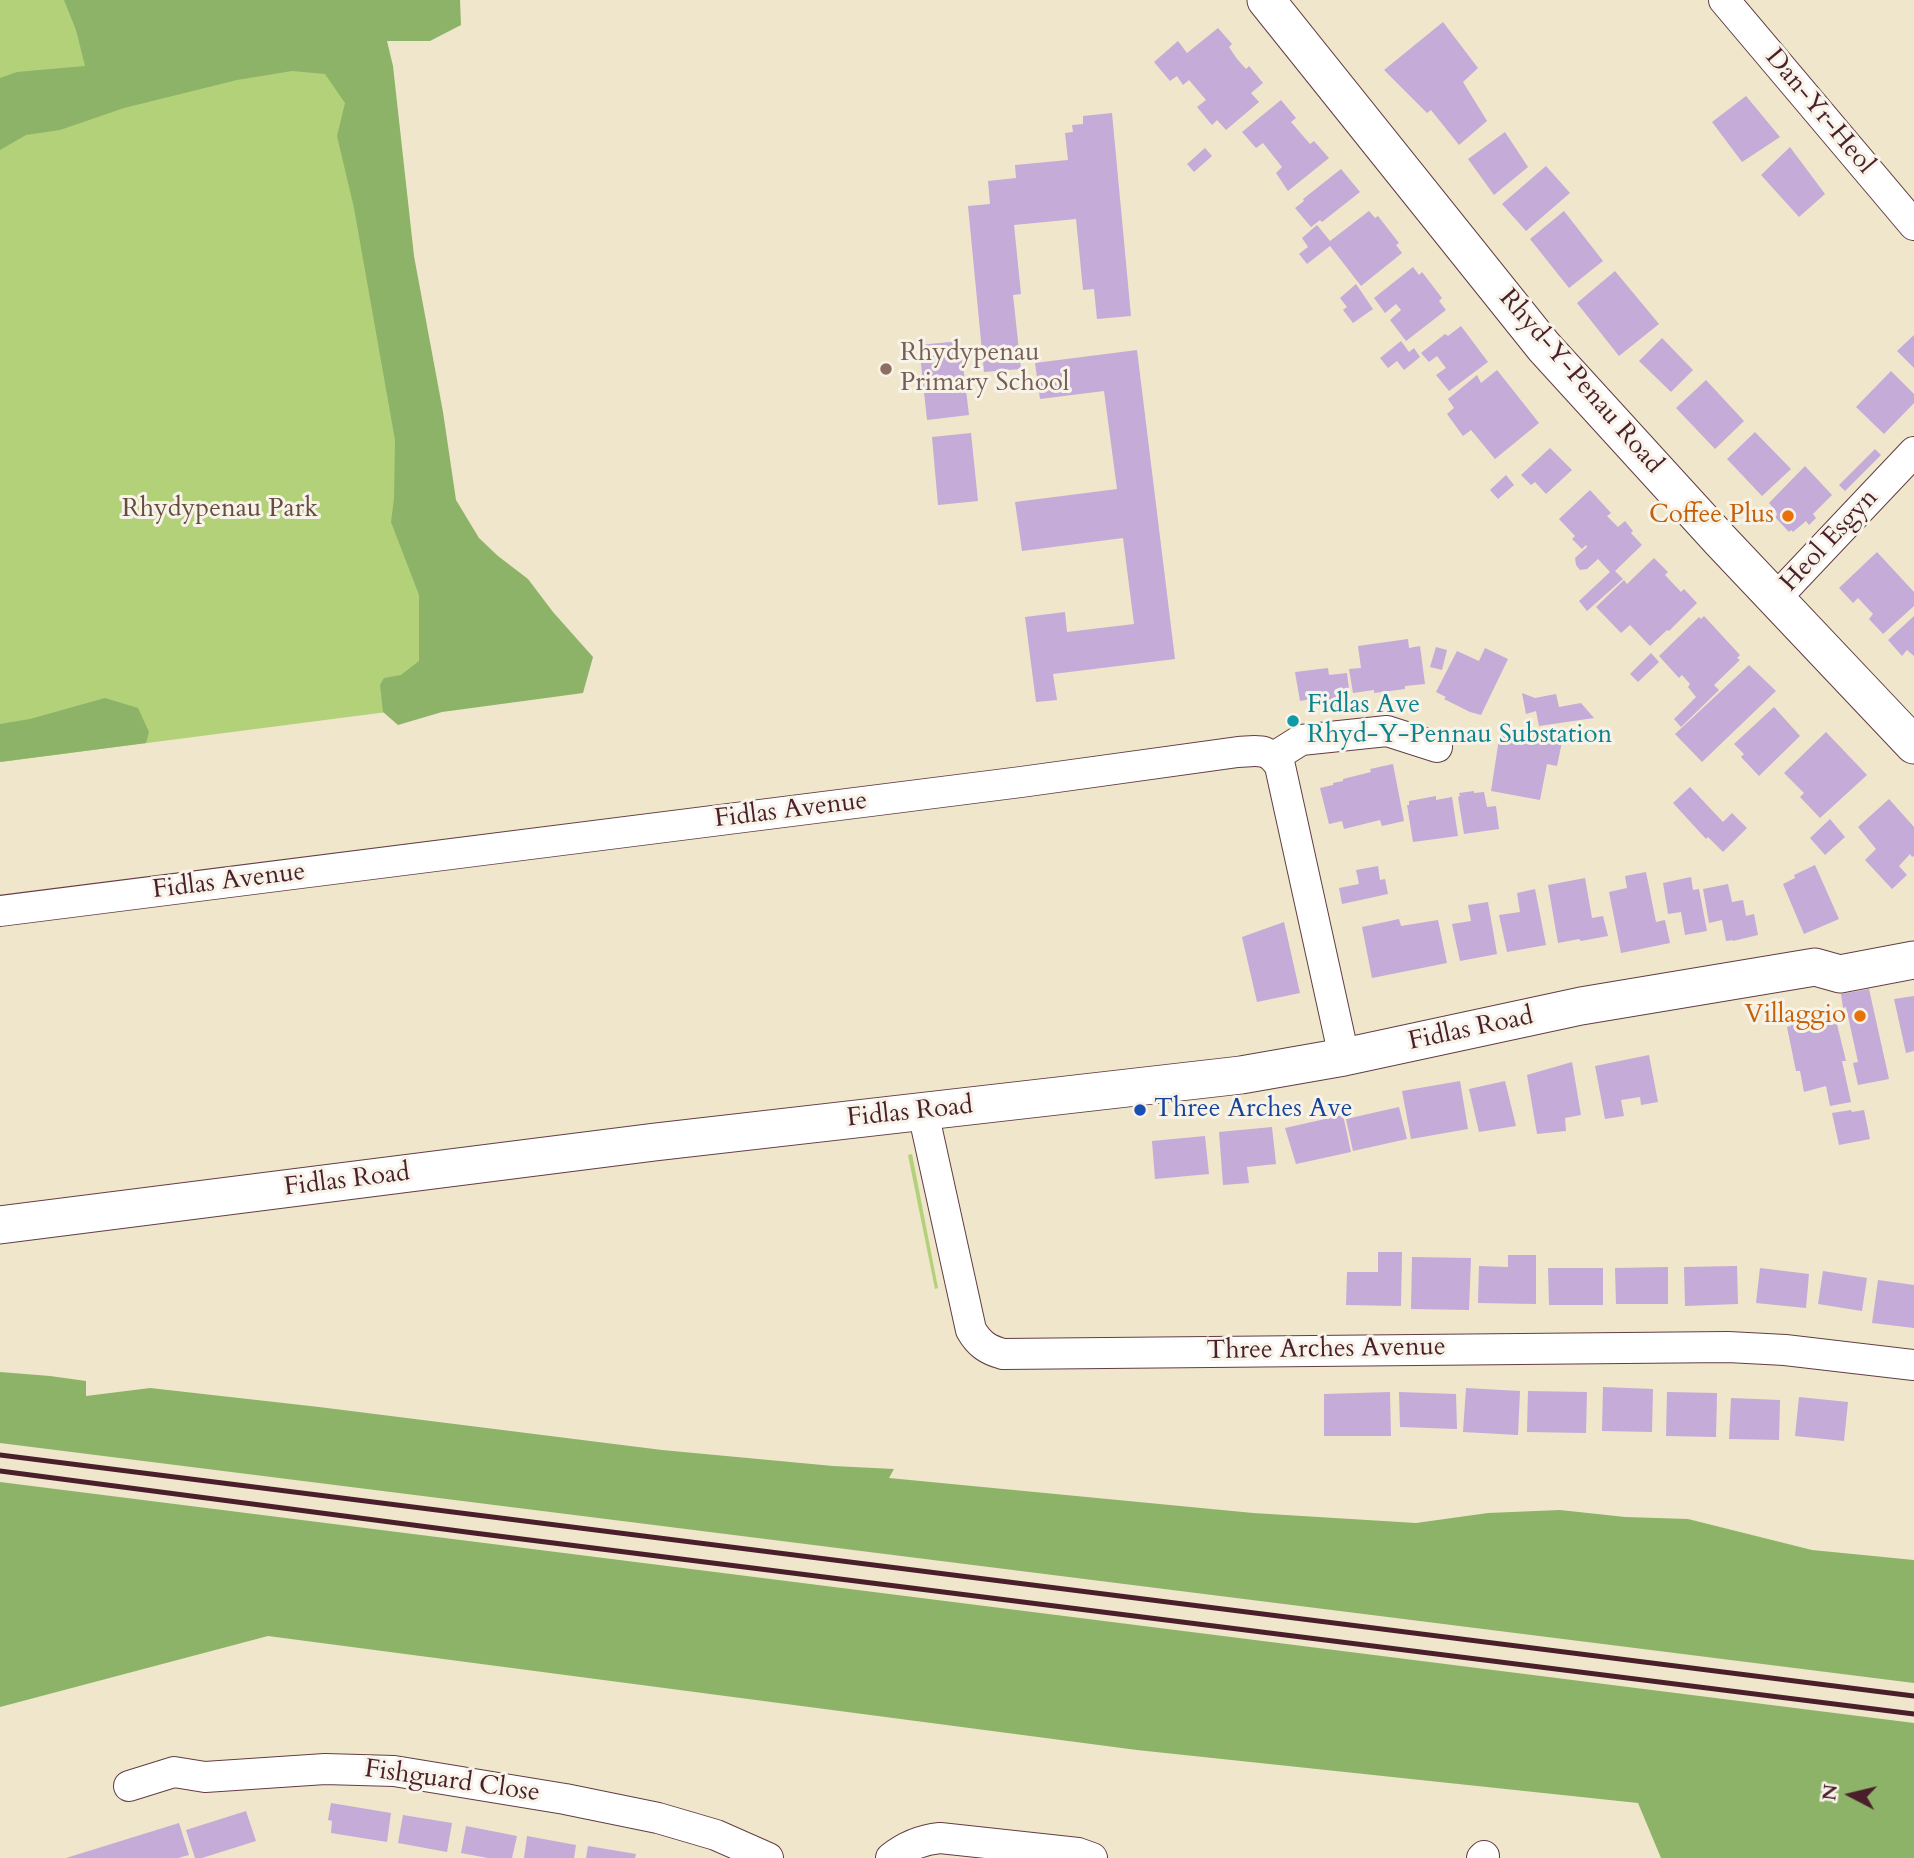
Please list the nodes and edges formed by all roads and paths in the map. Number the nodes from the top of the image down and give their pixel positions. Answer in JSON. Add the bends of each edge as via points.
{"nodes":[{"id":1,"x":1266,"y":0,"type":"edge"},
{"id":2,"x":1724,"y":0,"type":"edge"},
{"id":3,"x":1914,"y":225,"type":"edge"},
{"id":4,"x":1914,"y":452,"type":"edge"},
{"id":5,"x":1775,"y":599,"type":"junction"},
{"id":6,"x":1914,"y":745,"type":"edge"},
{"id":7,"x":1437,"y":747,"type":"dead end"},
{"id":8,"x":1274,"y":757,"type":"junction"},
{"id":9,"x":0,"y":911,"type":"edge"},
{"id":10,"x":1914,"y":936,"type":"edge"},
{"id":11,"x":1914,"y":960,"type":"edge"},
{"id":12,"x":1815,"y":967,"type":"junction"},
{"id":13,"x":1344,"y":1057,"type":"junction"},
{"id":14,"x":923,"y":1112,"type":"junction"},
{"id":15,"x":0,"y":1225,"type":"edge"},
{"id":16,"x":1914,"y":1365,"type":"edge"},
{"id":17,"x":129,"y":1786,"type":"dead end"},
{"id":18,"x":768,"y":1858,"type":"edge"},
{"id":19,"x":891,"y":1858,"type":"edge"},
{"id":20,"x":1092,"y":1858,"type":"edge"}],
"edges":[{"from":1,"to":5,"type":"street","name":"Rhyd-Y-Penau Road","via":[[1544,347]]},
{"from":2,"to":3,"type":"street","name":"Dan-Yr-Heol"},
{"from":4,"to":5,"type":"street","name":"Heol Esgyn"},
{"from":5,"to":6,"type":"street","name":"Rhyd-Y-Penau Road"},
{"from":7,"to":8,"type":"street","via":[[1387,731],[1301,740]]},
{"from":8,"to":9,"type":"street","name":"Fidlas Avenue","via":[[1265,751],[1238,752]]},
{"from":8,"to":13,"type":"street","via":[[1280,766]]},
{"from":10,"to":12,"type":"street","name":"Fidlas Road","via":[[1837,952]]},
{"from":11,"to":12,"type":"street","name":"Fidlas Road","via":[[1840,974]]},
{"from":12,"to":13,"type":"street","name":"Fidlas Road","via":[[1581,1006]]},
{"from":13,"to":14,"type":"street","name":"Fidlas Road","via":[[1191,1082]]},
{"from":14,"to":15,"type":"street","name":"Fidlas Road"},
{"from":14,"to":16,"type":"street","name":"Three Arches Avenue","via":[[971,1330],[977,1340],[1003,1354],[1728,1347]]},
{"from":17,"to":18,"type":"street","name":"Fishguard Close","via":[[174,1772],[205,1777],[314,1769],[394,1770],[658,1818],[716,1835]]},
{"from":19,"to":20,"type":"street","via":[[924,1840],[940,1838]]}]}
